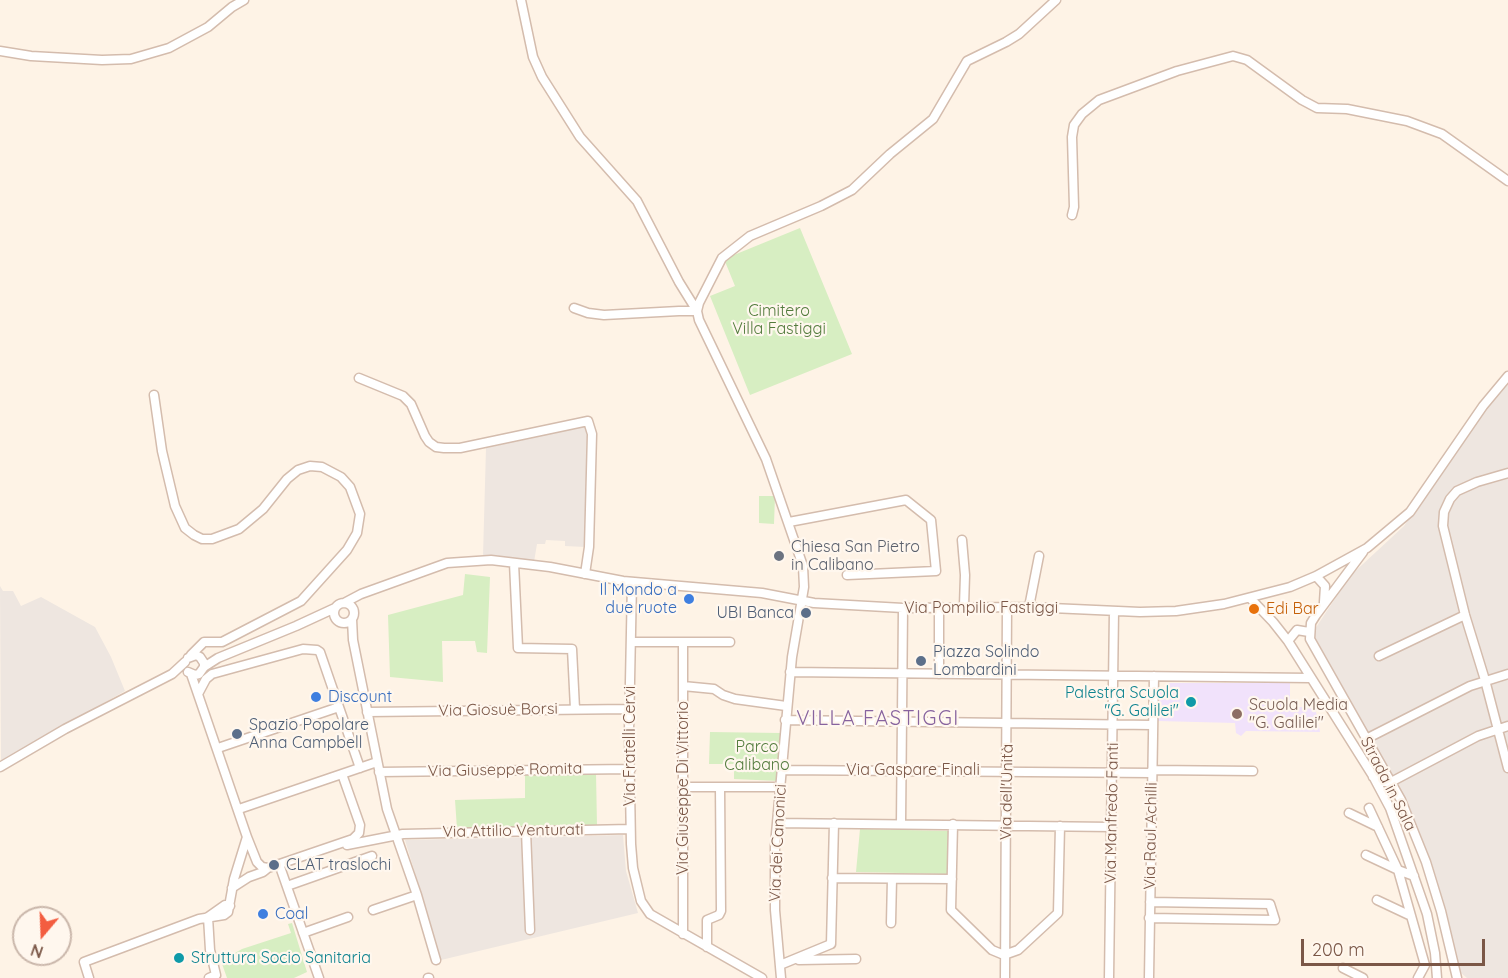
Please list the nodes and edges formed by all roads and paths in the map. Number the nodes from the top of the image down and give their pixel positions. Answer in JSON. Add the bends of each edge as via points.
{"nodes":[{"id":1,"x":243,"y":0,"type":"edge"},
{"id":2,"x":521,"y":0,"type":"edge"},
{"id":3,"x":1056,"y":0,"type":"edge"},
{"id":4,"x":0,"y":51,"type":"edge"},
{"id":5,"x":1508,"y":181,"type":"edge"},
{"id":6,"x":1072,"y":215,"type":"dead end"},
{"id":7,"x":574,"y":308,"type":"dead end"},
{"id":8,"x":697,"y":311,"type":"junction"},
{"id":9,"x":1508,"y":376,"type":"edge"},
{"id":10,"x":359,"y":378,"type":"dead end"},
{"id":11,"x":154,"y":395,"type":"dead end"},
{"id":12,"x":1508,"y":473,"type":"edge"},
{"id":13,"x":789,"y":522,"type":"junction"},
{"id":14,"x":962,"y":540,"type":"dead end"},
{"id":15,"x":1366,"y":548,"type":"junction"},
{"id":16,"x":1039,"y":556,"type":"dead end"},
{"id":17,"x":514,"y":563,"type":"junction"},
{"id":18,"x":585,"y":574,"type":"junction"},
{"id":19,"x":847,"y":575,"type":"dead end"},
{"id":20,"x":1316,"y":576,"type":"junction"},
{"id":21,"x":632,"y":582,"type":"junction"},
{"id":22,"x":361,"y":594,"type":"junction"},
{"id":23,"x":1250,"y":598,"type":"junction"},
{"id":24,"x":801,"y":600,"type":"junction"},
{"id":25,"x":344,"y":603,"type":"junction"},
{"id":26,"x":1324,"y":604,"type":"junction"},
{"id":27,"x":939,"y":606,"type":"junction"},
{"id":28,"x":964,"y":606,"type":"junction"},
{"id":29,"x":1007,"y":606,"type":"junction"},
{"id":30,"x":1029,"y":607,"type":"junction"},
{"id":31,"x":903,"y":608,"type":"junction"},
{"id":32,"x":1114,"y":611,"type":"junction"},
{"id":33,"x":335,"y":612,"type":"junction"},
{"id":34,"x":353,"y":615,"type":"junction"},
{"id":35,"x":1465,"y":615,"type":"junction"},
{"id":36,"x":342,"y":623,"type":"junction"},
{"id":37,"x":1310,"y":632,"type":"junction"},
{"id":38,"x":353,"y":640,"type":"junction"},
{"id":39,"x":1288,"y":641,"type":"junction"},
{"id":40,"x":631,"y":642,"type":"junction"},
{"id":41,"x":683,"y":642,"type":"junction"},
{"id":42,"x":730,"y":642,"type":"dead end"},
{"id":43,"x":1379,"y":656,"type":"dead end"},
{"id":44,"x":197,"y":660,"type":"junction"},
{"id":45,"x":790,"y":672,"type":"junction"},
{"id":46,"x":189,"y":673,"type":"junction"},
{"id":47,"x":903,"y":673,"type":"junction"},
{"id":48,"x":172,"y":674,"type":"junction"},
{"id":49,"x":939,"y":674,"type":"junction"},
{"id":50,"x":1508,"y":674,"type":"edge"},
{"id":51,"x":1008,"y":675,"type":"junction"},
{"id":52,"x":1114,"y":676,"type":"junction"},
{"id":53,"x":1154,"y":676,"type":"junction"},
{"id":54,"x":1310,"y":678,"type":"junction"},
{"id":55,"x":1485,"y":680,"type":"junction"},
{"id":56,"x":683,"y":686,"type":"junction"},
{"id":57,"x":198,"y":694,"type":"junction"},
{"id":58,"x":786,"y":706,"type":"junction"},
{"id":59,"x":339,"y":707,"type":"junction"},
{"id":60,"x":575,"y":709,"type":"junction"},
{"id":61,"x":629,"y":709,"type":"junction"},
{"id":62,"x":368,"y":712,"type":"junction"},
{"id":63,"x":785,"y":720,"type":"junction"},
{"id":64,"x":902,"y":721,"type":"junction"},
{"id":65,"x":1008,"y":722,"type":"junction"},
{"id":66,"x":1114,"y":724,"type":"junction"},
{"id":67,"x":1152,"y":725,"type":"junction"},
{"id":68,"x":1508,"y":726,"type":"edge"},
{"id":69,"x":1498,"y":729,"type":"junction"},
{"id":70,"x":1366,"y":739,"type":"junction"},
{"id":71,"x":218,"y":748,"type":"junction"},
{"id":72,"x":377,"y":762,"type":"junction"},
{"id":73,"x":0,"y":767,"type":"edge"},
{"id":74,"x":360,"y":768,"type":"junction"},
{"id":75,"x":1508,"y":768,"type":"edge"},
{"id":76,"x":631,"y":769,"type":"junction"},
{"id":77,"x":782,"y":770,"type":"junction"},
{"id":78,"x":902,"y":770,"type":"junction"},
{"id":79,"x":1007,"y":771,"type":"junction"},
{"id":80,"x":1152,"y":771,"type":"junction"},
{"id":81,"x":1253,"y":771,"type":"dead end"},
{"id":82,"x":379,"y":772,"type":"junction"},
{"id":83,"x":1113,"y":772,"type":"junction"},
{"id":84,"x":342,"y":774,"type":"junction"},
{"id":85,"x":1373,"y":776,"type":"junction"},
{"id":86,"x":1391,"y":782,"type":"junction"},
{"id":87,"x":684,"y":787,"type":"junction"},
{"id":88,"x":720,"y":787,"type":"junction"},
{"id":89,"x":781,"y":787,"type":"junction"},
{"id":90,"x":1370,"y":808,"type":"dead end"},
{"id":91,"x":1390,"y":808,"type":"junction"},
{"id":92,"x":239,"y":809,"type":"junction"},
{"id":93,"x":1349,"y":813,"type":"dead end"},
{"id":94,"x":777,"y":823,"type":"junction"},
{"id":95,"x":834,"y":823,"type":"junction"},
{"id":96,"x":901,"y":824,"type":"junction"},
{"id":97,"x":953,"y":824,"type":"junction"},
{"id":98,"x":1006,"y":825,"type":"junction"},
{"id":99,"x":1060,"y":826,"type":"junction"},
{"id":100,"x":1112,"y":827,"type":"junction"},
{"id":101,"x":1378,"y":827,"type":"junction"},
{"id":102,"x":630,"y":829,"type":"junction"},
{"id":103,"x":526,"y":831,"type":"junction"},
{"id":104,"x":396,"y":835,"type":"junction"},
{"id":105,"x":247,"y":837,"type":"junction"},
{"id":106,"x":328,"y":848,"type":"junction"},
{"id":107,"x":1366,"y":855,"type":"dead end"},
{"id":108,"x":372,"y":856,"type":"dead end"},
{"id":109,"x":1407,"y":857,"type":"junction"},
{"id":110,"x":279,"y":864,"type":"junction"},
{"id":111,"x":268,"y":868,"type":"junction"},
{"id":112,"x":1398,"y":870,"type":"junction"},
{"id":113,"x":1414,"y":876,"type":"junction"},
{"id":114,"x":832,"y":878,"type":"junction"},
{"id":115,"x":892,"y":879,"type":"junction"},
{"id":116,"x":952,"y":879,"type":"junction"},
{"id":117,"x":287,"y":886,"type":"junction"},
{"id":118,"x":232,"y":888,"type":"junction"},
{"id":119,"x":417,"y":895,"type":"junction"},
{"id":120,"x":1377,"y":900,"type":"dead end"},
{"id":121,"x":1150,"y":902,"type":"junction"},
{"id":122,"x":1218,"y":903,"type":"junction"},
{"id":123,"x":373,"y":910,"type":"dead end"},
{"id":124,"x":208,"y":916,"type":"junction"},
{"id":125,"x":1411,"y":916,"type":"junction"},
{"id":126,"x":348,"y":917,"type":"dead end"},
{"id":127,"x":1149,"y":918,"type":"junction"},
{"id":128,"x":1218,"y":919,"type":"junction"},
{"id":129,"x":891,"y":923,"type":"dead end"},
{"id":130,"x":530,"y":930,"type":"dead end"},
{"id":131,"x":303,"y":933,"type":"junction"},
{"id":132,"x":683,"y":934,"type":"junction"},
{"id":133,"x":706,"y":947,"type":"junction"},
{"id":134,"x":1004,"y":955,"type":"junction"},
{"id":135,"x":856,"y":959,"type":"dead end"},
{"id":136,"x":436,"y":960,"type":"dead end"},
{"id":137,"x":792,"y":961,"type":"junction"},
{"id":138,"x":780,"y":965,"type":"junction"},
{"id":139,"x":1343,"y":968,"type":"dead end"},
{"id":140,"x":90,"y":978,"type":"edge"},
{"id":141,"x":209,"y":978,"type":"edge"},
{"id":142,"x":319,"y":978,"type":"edge"},
{"id":143,"x":762,"y":978,"type":"edge"},
{"id":144,"x":782,"y":978,"type":"edge"},
{"id":145,"x":1005,"y":978,"type":"edge"},
{"id":146,"x":1109,"y":978,"type":"edge"},
{"id":147,"x":1149,"y":978,"type":"edge"},
{"id":148,"x":1363,"y":978,"type":"edge"},
{"id":149,"x":1418,"y":978,"type":"edge"},
{"id":150,"x":1437,"y":978,"type":"edge"},
{"id":151,"x":1457,"y":978,"type":"edge"}],
"edges":[{"from":1,"to":4,"type":"street","via":[[208,27],[169,48],[131,59]]},
{"from":2,"to":8,"type":"street","name":"Via dei Canonici","via":[[533,57],[542,77],[580,137],[637,201]]},
{"from":3,"to":8,"type":"street","via":[[1019,34],[967,61],[933,119],[852,190],[750,236],[722,258]]},
{"from":5,"to":6,"type":"street","via":[[1442,134],[1407,121],[1347,109],[1317,108],[1247,60],[1233,56],[1177,71],[1099,100],[1082,114],[1072,137]]},
{"from":7,"to":8,"type":"street","via":[[604,315]]},
{"from":8,"to":13,"type":"street","name":"Via dei Canonici","via":[[766,459]]},
{"from":9,"to":15,"type":"street","via":[[1410,512]]},
{"from":10,"to":18,"type":"street","via":[[403,396],[411,404],[425,436],[436,447],[460,448],[586,420],[592,434]]},
{"from":11,"to":44,"type":"street","via":[[175,506],[185,528],[194,535],[212,539],[239,529],[263,509],[287,479],[310,466],[322,467],[341,477],[350,487],[360,514],[357,533],[347,550],[301,601],[222,642],[204,642]]},
{"from":12,"to":35,"type":"street","via":[[1457,491],[1444,512],[1443,526]]},
{"from":13,"to":19,"type":"street","via":[[906,500],[931,520],[936,571]]},
{"from":13,"to":24,"type":"street","name":"Via dei Canonici","via":[[805,578]]},
{"from":14,"to":28,"type":"street"},
{"from":15,"to":20,"type":"street","name":"Via Pompilio Fastiggi"},
{"from":15,"to":26,"type":"street"},
{"from":16,"to":30,"type":"street"},
{"from":17,"to":18,"type":"street","name":"Via Pompilio Fastiggi"},
{"from":17,"to":22,"type":"street","name":"Via Pompilio Fastiggi","via":[[447,563]]},
{"from":17,"to":60,"type":"street","via":[[518,648],[572,649]]},
{"from":18,"to":21,"type":"street","name":"Via Pompilio Fastiggi"},
{"from":20,"to":23,"type":"street","name":"Via Pompilio Fastiggi"},
{"from":20,"to":26,"type":"street","via":[[1325,586]]},
{"from":21,"to":24,"type":"street","name":"Via Pompilio Fastiggi"},
{"from":21,"to":40,"type":"street","name":"Via Fratelli Cervi"},
{"from":22,"to":25,"type":"street","name":"Via Pompilio Fastiggi"},
{"from":22,"to":34,"type":"street"},
{"from":23,"to":32,"type":"street","name":"Via Pompilio Fastiggi","via":[[1176,611]]},
{"from":23,"to":39,"type":"street","name":"Strada in Sala"},
{"from":24,"to":31,"type":"street","name":"Via Pompilio Fastiggi"},
{"from":24,"to":45,"type":"street","name":"Via dei Canonici"},
{"from":25,"to":33,"type":"street"},
{"from":25,"to":34,"type":"street","via":[[350,605]]},
{"from":26,"to":37,"type":"street","via":[[1311,623]]},
{"from":27,"to":28,"type":"street","name":"Via Pompilio Fastiggi"},
{"from":27,"to":31,"type":"street","name":"Via Pompilio Fastiggi"},
{"from":27,"to":49,"type":"street"},
{"from":28,"to":29,"type":"street","name":"Via Pompilio Fastiggi"},
{"from":29,"to":30,"type":"street","name":"Via Pompilio Fastiggi"},
{"from":29,"to":51,"type":"street","name":"Via dell'Unità"},
{"from":30,"to":32,"type":"street","name":"Via Pompilio Fastiggi"},
{"from":31,"to":47,"type":"street"},
{"from":32,"to":52,"type":"street","name":"Via Manfredo Fanti"},
{"from":33,"to":36,"type":"street"},
{"from":33,"to":44,"type":"street","via":[[218,658]]},
{"from":34,"to":36,"type":"street"},
{"from":34,"to":38,"type":"street"},
{"from":35,"to":43,"type":"street"},
{"from":35,"to":55,"type":"street"},
{"from":36,"to":38,"type":"street"},
{"from":37,"to":39,"type":"street","via":[[1297,630]]},
{"from":37,"to":70,"type":"street","name":"Strada in Sala","via":[[1313,647]]},
{"from":38,"to":62,"type":"street"},
{"from":39,"to":54,"type":"street","name":"Strada in Sala"},
{"from":40,"to":41,"type":"street"},
{"from":40,"to":61,"type":"street","name":"Via Fratelli Cervi"},
{"from":41,"to":42,"type":"street"},
{"from":41,"to":56,"type":"street","name":"Via Giuseppe Di Vittorio"},
{"from":44,"to":46,"type":"street","via":[[185,668]]},
{"from":44,"to":46,"type":"street","via":[[199,674]]},
{"from":44,"to":48,"type":"street"},
{"from":45,"to":47,"type":"street"},
{"from":45,"to":58,"type":"street","name":"Via dei Canonici"},
{"from":46,"to":48,"type":"street"},
{"from":46,"to":57,"type":"street"},
{"from":47,"to":49,"type":"street"},
{"from":47,"to":64,"type":"street"},
{"from":48,"to":73,"type":"street"},
{"from":49,"to":51,"type":"street"},
{"from":50,"to":55,"type":"street"},
{"from":51,"to":52,"type":"street"},
{"from":51,"to":65,"type":"street","name":"Via dell'Unità"},
{"from":52,"to":53,"type":"street"},
{"from":52,"to":66,"type":"street","name":"Via Manfredo Fanti"},
{"from":53,"to":54,"type":"street"},
{"from":53,"to":67,"type":"street","name":"Via Raul Achilli"},
{"from":54,"to":85,"type":"street","name":"Strada in Sala"},
{"from":55,"to":69,"type":"street"},
{"from":55,"to":70,"type":"street"},
{"from":56,"to":58,"type":"street"},
{"from":56,"to":87,"type":"street","name":"Via Giuseppe Di Vittorio"},
{"from":57,"to":59,"type":"street","via":[[212,674],[312,649],[320,652]]},
{"from":57,"to":71,"type":"street"},
{"from":58,"to":63,"type":"street","name":"Via dei Canonici"},
{"from":59,"to":71,"type":"street"},
{"from":59,"to":74,"type":"street"},
{"from":60,"to":61,"type":"street","name":"Via Giosuè Borsi"},
{"from":60,"to":62,"type":"street","name":"Via Giosuè Borsi"},
{"from":61,"to":76,"type":"street","name":"Via Fratelli Cervi"},
{"from":62,"to":72,"type":"street"},
{"from":63,"to":64,"type":"street"},
{"from":63,"to":77,"type":"street","name":"Via dei Canonici"},
{"from":64,"to":65,"type":"street"},
{"from":64,"to":78,"type":"street"},
{"from":65,"to":66,"type":"street"},
{"from":65,"to":79,"type":"street","name":"Via dell'Unità"},
{"from":66,"to":67,"type":"street"},
{"from":66,"to":83,"type":"street","name":"Via Manfredo Fanti"},
{"from":67,"to":80,"type":"street","name":"Via Raul Achilli"},
{"from":68,"to":69,"type":"street"},
{"from":69,"to":75,"type":"street"},
{"from":69,"to":86,"type":"street"},
{"from":70,"to":86,"type":"street","name":"Strada in Sala"},
{"from":71,"to":92,"type":"street"},
{"from":72,"to":74,"type":"street"},
{"from":72,"to":82,"type":"street"},
{"from":74,"to":84,"type":"street"},
{"from":76,"to":82,"type":"street","name":"Via Giuseppe Romita"},
{"from":76,"to":102,"type":"street","name":"Via Fratelli Cervi"},
{"from":77,"to":78,"type":"street","name":"Via Gaspare Finali"},
{"from":77,"to":89,"type":"street","name":"Via dei Canonici"},
{"from":78,"to":79,"type":"street","name":"Via Gaspare Finali"},
{"from":78,"to":96,"type":"street"},
{"from":79,"to":83,"type":"street","name":"Via Gaspare Finali"},
{"from":79,"to":98,"type":"street","name":"Via dell'Unità"},
{"from":80,"to":81,"type":"street","name":"Via Raul Achilli"},
{"from":80,"to":83,"type":"street","name":"Via Gaspare Finali"},
{"from":80,"to":121,"type":"street","name":"Via Raul Achilli"},
{"from":82,"to":104,"type":"street"},
{"from":83,"to":100,"type":"street","name":"Via Manfredo Fanti"},
{"from":84,"to":92,"type":"street"},
{"from":84,"to":106,"type":"street","via":[[360,825],[359,833]]},
{"from":85,"to":86,"type":"street"},
{"from":85,"to":91,"type":"street","name":"Strada in Sala"},
{"from":86,"to":91,"type":"street","via":[[1387,795]]},
{"from":86,"to":151,"type":"street","name":"Strada in Sala","via":[[1426,862]]},
{"from":87,"to":88,"type":"street"},
{"from":87,"to":132,"type":"street","name":"Via Giuseppe Di Vittorio"},
{"from":88,"to":89,"type":"street"},
{"from":88,"to":133,"type":"street","via":[[721,911],[707,920]]},
{"from":89,"to":94,"type":"street","name":"Via dei Canonici"},
{"from":90,"to":101,"type":"street","name":"Strada in Sala"},
{"from":91,"to":109,"type":"street","name":"Strada in Sala"},
{"from":92,"to":105,"type":"street"},
{"from":93,"to":101,"type":"street","name":"Strada in Sala"},
{"from":94,"to":95,"type":"street"},
{"from":94,"to":138,"type":"street","name":"Via dei Canonici","via":[[775,900]]},
{"from":95,"to":96,"type":"street"},
{"from":95,"to":114,"type":"street"},
{"from":96,"to":97,"type":"street"},
{"from":97,"to":98,"type":"street"},
{"from":97,"to":116,"type":"street"},
{"from":98,"to":99,"type":"street"},
{"from":98,"to":134,"type":"street","name":"Via dell'Unità"},
{"from":99,"to":100,"type":"street"},
{"from":99,"to":134,"type":"street","via":[[1058,913],[1018,950]]},
{"from":100,"to":146,"type":"street","name":"Via Manfredo Fanti"},
{"from":101,"to":112,"type":"street","name":"Strada in Sala"},
{"from":102,"to":103,"type":"street","name":"Via Attilio Venturati"},
{"from":102,"to":132,"type":"street","name":"Via Fratelli Cervi","via":[[641,901],[657,918]]},
{"from":103,"to":104,"type":"street","name":"Via Attilio Venturati"},
{"from":103,"to":130,"type":"street"},
{"from":104,"to":106,"type":"street","name":"Via Attilio Venturati"},
{"from":104,"to":119,"type":"street"},
{"from":105,"to":111,"type":"street","via":[[257,862]]},
{"from":105,"to":118,"type":"street"},
{"from":106,"to":110,"type":"street"},
{"from":107,"to":112,"type":"street"},
{"from":108,"to":117,"type":"street"},
{"from":109,"to":112,"type":"street","name":"Strada in Sala"},
{"from":109,"to":113,"type":"street","name":"Strada in Sala"},
{"from":110,"to":111,"type":"street"},
{"from":110,"to":117,"type":"street"},
{"from":111,"to":118,"type":"street"},
{"from":112,"to":113,"type":"street"},
{"from":112,"to":125,"type":"street","name":"Strada in Sala"},
{"from":113,"to":150,"type":"street","name":"Strada in Sala","via":[[1427,914]]},
{"from":114,"to":115,"type":"street"},
{"from":114,"to":137,"type":"street","via":[[831,944]]},
{"from":115,"to":116,"type":"street"},
{"from":115,"to":129,"type":"street"},
{"from":116,"to":134,"type":"street","via":[[951,910],[992,950]]},
{"from":117,"to":131,"type":"street"},
{"from":118,"to":124,"type":"street","via":[[228,912]]},
{"from":119,"to":123,"type":"street"},
{"from":119,"to":136,"type":"street"},
{"from":120,"to":125,"type":"street"},
{"from":121,"to":122,"type":"street","name":"Via Raul Achilli"},
{"from":121,"to":127,"type":"street","name":"Via Raul Achilli"},
{"from":122,"to":128,"type":"street"},
{"from":122,"to":128,"type":"street","name":"Via Raul Achilli","via":[[1270,904],[1275,920]]},
{"from":124,"to":140,"type":"street","via":[[84,962]]},
{"from":124,"to":141,"type":"street","via":[[216,975]]},
{"from":125,"to":149,"type":"street","name":"Strada in Sala","via":[[1425,965]]},
{"from":126,"to":131,"type":"street"},
{"from":127,"to":128,"type":"street","name":"Via Raul Achilli"},
{"from":127,"to":147,"type":"street","name":"Via Raul Achilli"},
{"from":131,"to":142,"type":"street"},
{"from":132,"to":133,"type":"street"},
{"from":133,"to":143,"type":"street"},
{"from":134,"to":145,"type":"street","name":"Via dell'Unità"},
{"from":135,"to":137,"type":"street"},
{"from":137,"to":138,"type":"street"},
{"from":138,"to":144,"type":"street","name":"Via dei Canonici"},
{"from":139,"to":148,"type":"street"}]}
